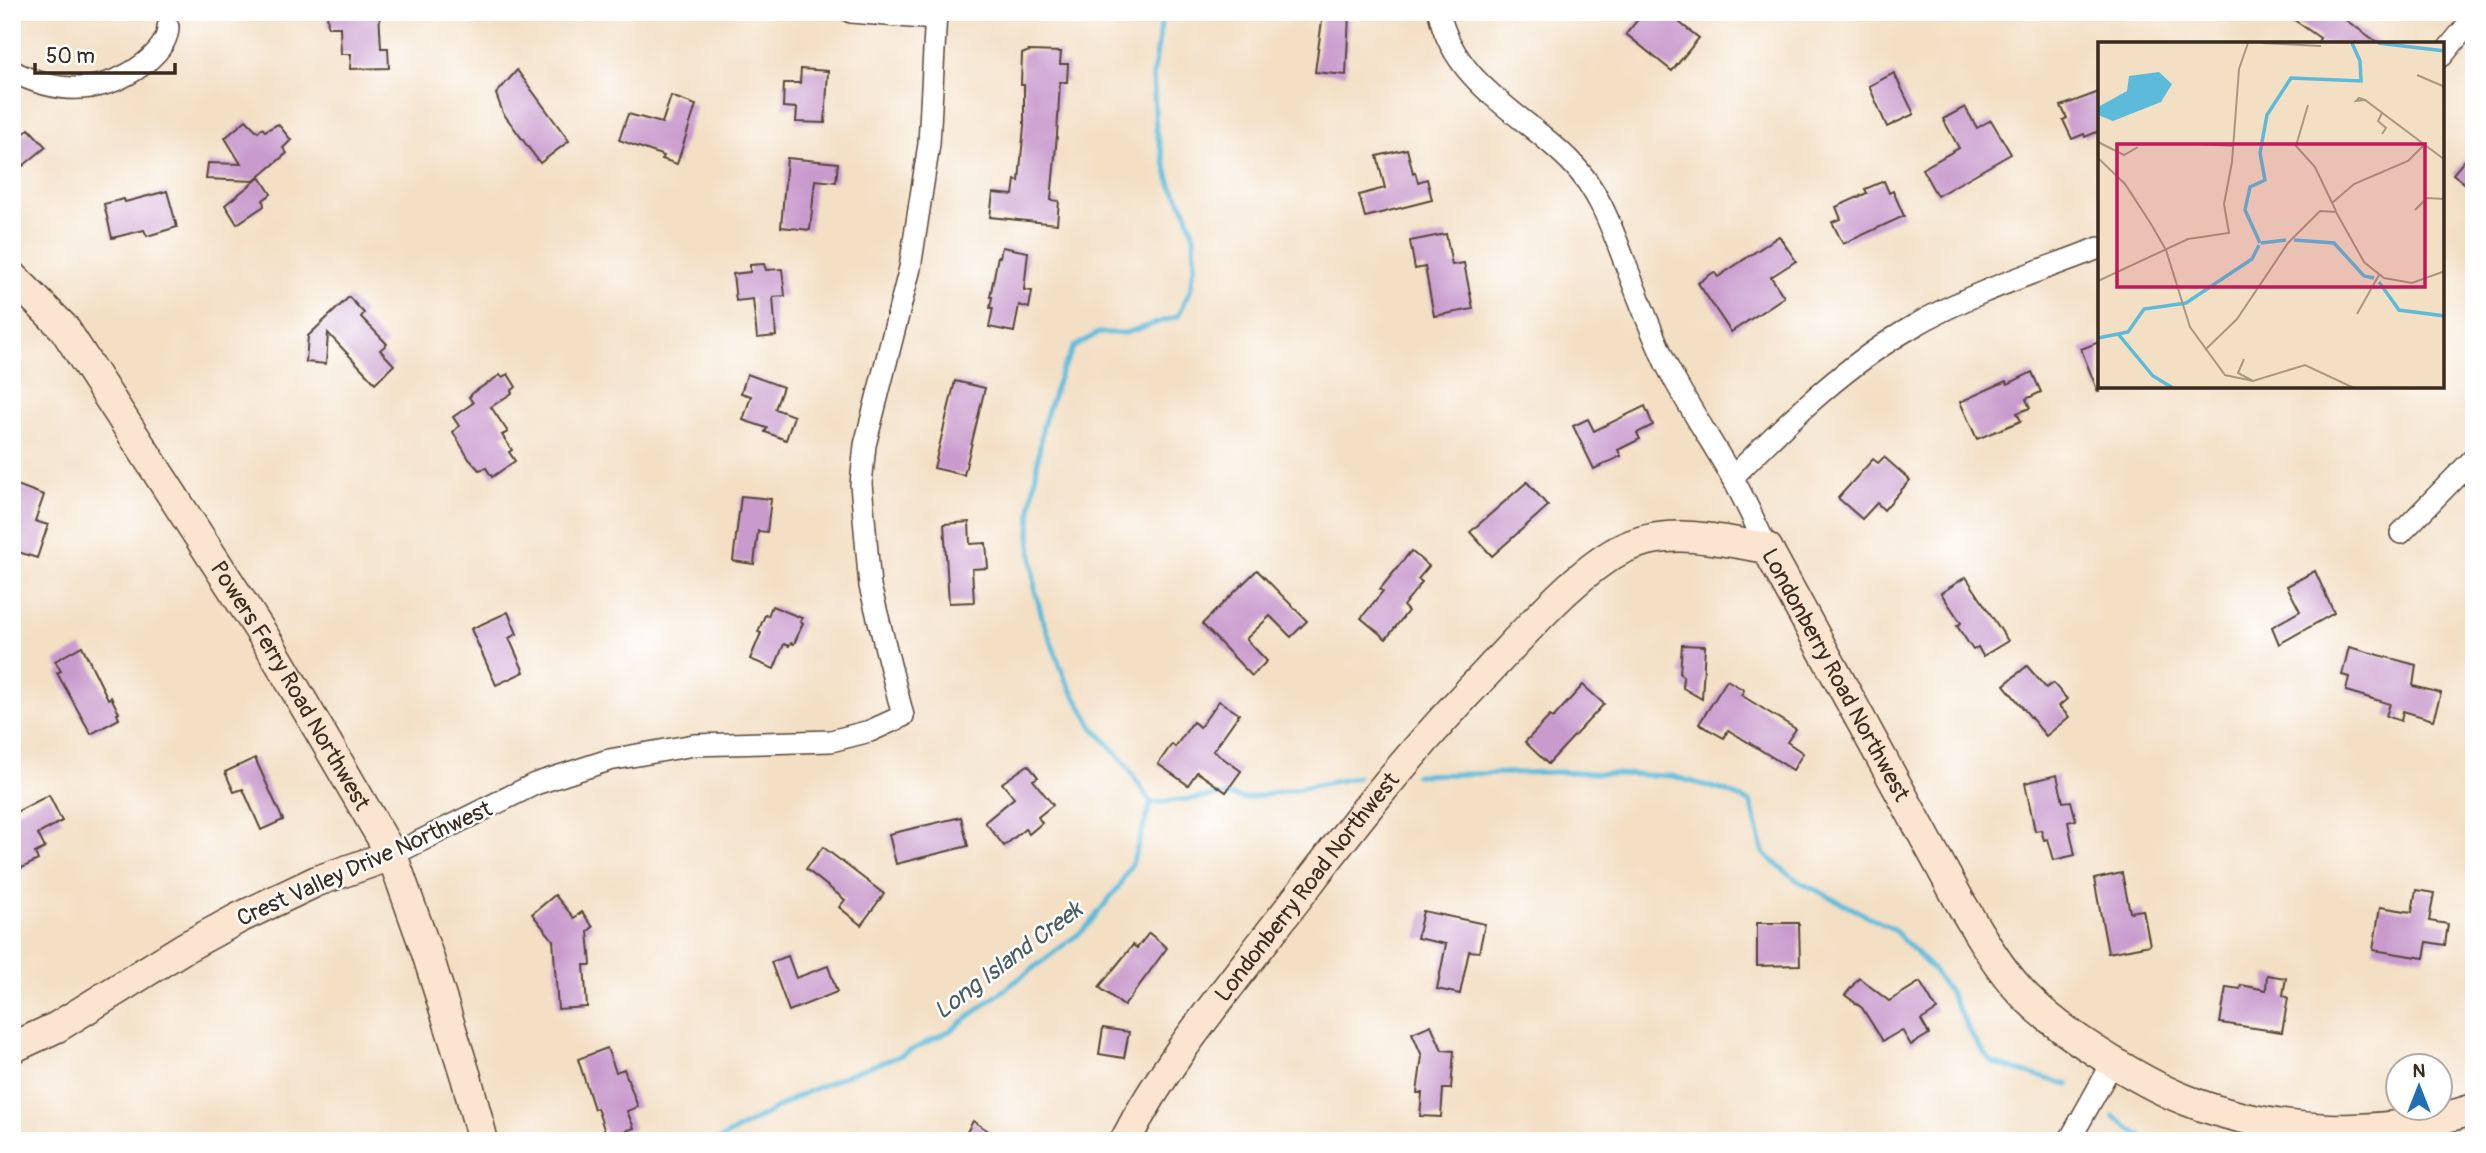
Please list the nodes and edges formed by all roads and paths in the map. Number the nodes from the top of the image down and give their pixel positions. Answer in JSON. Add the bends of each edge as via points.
{"nodes":[{"id":1,"x":851,"y":12,"type":"edge"},
{"id":2,"x":1439,"y":12,"type":"edge"},
{"id":3,"x":936,"y":16,"type":"edge"},
{"id":4,"x":2474,"y":17,"type":"edge"},
{"id":5,"x":168,"y":27,"type":"dead end"},
{"id":6,"x":2444,"y":54,"type":"edge"},
{"id":7,"x":12,"y":71,"type":"edge"},
{"id":8,"x":2098,"y":248,"type":"edge"},
{"id":9,"x":12,"y":276,"type":"edge"},
{"id":10,"x":2474,"y":458,"type":"edge"},
{"id":11,"x":1732,"y":478,"type":"junction"},
{"id":12,"x":2401,"y":533,"type":"dead end"},
{"id":13,"x":1768,"y":548,"type":"junction"},
{"id":14,"x":392,"y":855,"type":"junction"},
{"id":15,"x":12,"y":1048,"type":"edge"},
{"id":16,"x":2113,"y":1062,"type":"junction"},
{"id":17,"x":2474,"y":1109,"type":"edge"},
{"id":18,"x":483,"y":1141,"type":"edge"},
{"id":19,"x":1125,"y":1141,"type":"edge"},
{"id":20,"x":2069,"y":1141,"type":"edge"}],
"edges":[{"from":1,"to":3,"type":"street"},
{"from":2,"to":11,"type":"street","via":[[1455,53],[1473,78],[1570,160],[1594,190],[1665,361]]},
{"from":3,"to":14,"type":"street","name":"Crest Valley Drive Northwest","via":[[929,144],[910,268],[865,445],[861,484],[870,586],[903,716],[831,741],[694,745],[609,760],[535,784]]},
{"from":4,"to":6,"type":"street"},
{"from":5,"to":7,"type":"street","via":[[161,47],[150,59],[107,84],[52,87]]},
{"from":8,"to":11,"type":"street","via":[[1913,326],[1821,393]]},
{"from":9,"to":14,"type":"street","name":"Powers Ferry Road Northwest","via":[[64,328],[270,646]]},
{"from":10,"to":12,"type":"street"},
{"from":11,"to":13,"type":"street"},
{"from":13,"to":16,"type":"street","name":"Londonberry Road Northwest","via":[[1992,955],[2042,1013]]},
{"from":13,"to":19,"type":"street","name":"Londonberry Road Northwest","via":[[1689,535],[1647,540],[1618,551],[1558,599],[1376,797],[1182,1047]]},
{"from":14,"to":15,"type":"street","name":"Crest Valley Drive Northwest","via":[[317,881],[239,918],[57,1027]]},
{"from":14,"to":18,"type":"street","name":"Powers Ferry Road Northwest","via":[[428,953]]},
{"from":16,"to":17,"type":"street","name":"Londonberry Road Northwest","via":[[2185,1100],[2258,1121],[2303,1127],[2379,1127]]},
{"from":16,"to":20,"type":"street"}]}
